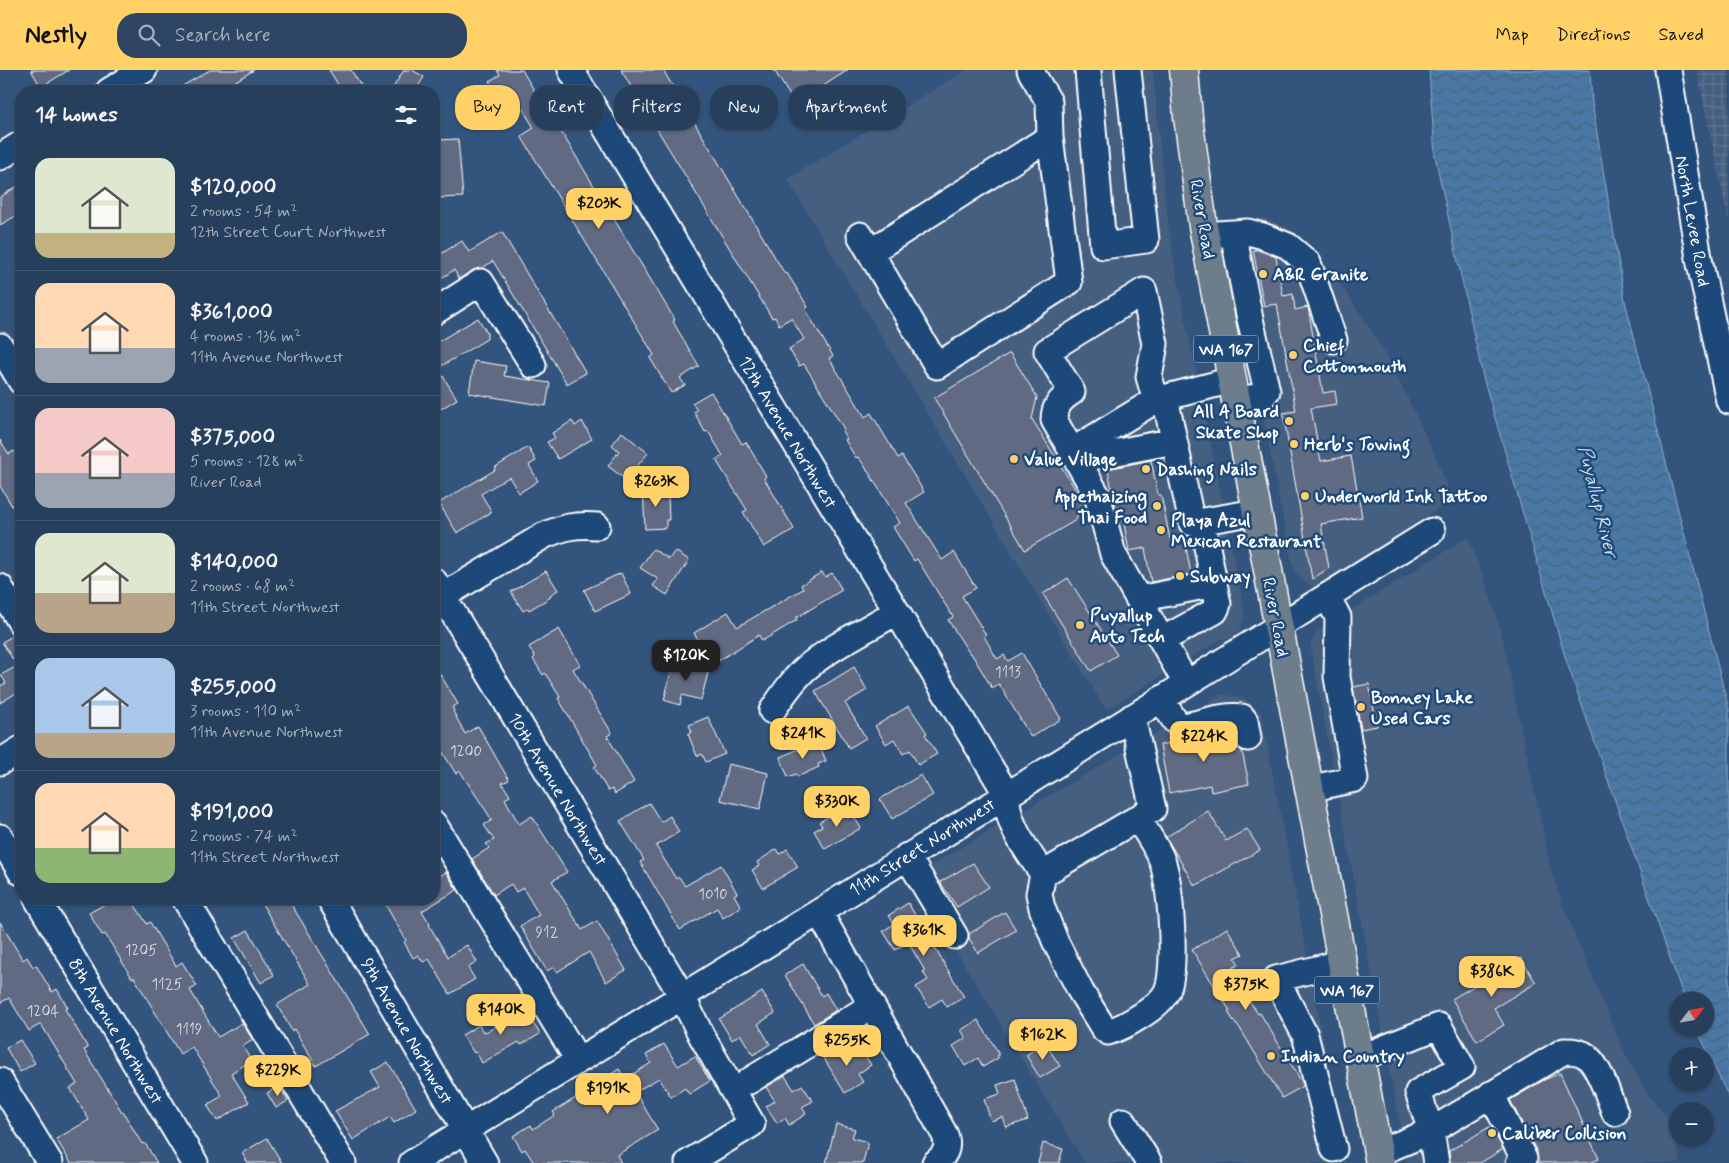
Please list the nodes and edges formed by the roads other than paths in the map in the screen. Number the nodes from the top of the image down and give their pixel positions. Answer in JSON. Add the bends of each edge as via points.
{"nodes":[{"id":1,"x":570,"y":70,"type":"edge"},
{"id":2,"x":1030,"y":70,"type":"edge"},
{"id":3,"x":1088,"y":70,"type":"edge"},
{"id":4,"x":1128,"y":70,"type":"edge"},
{"id":5,"x":1184,"y":70,"type":"edge"},
{"id":6,"x":1668,"y":70,"type":"edge"},
{"id":7,"x":138,"y":77,"type":"edge"},
{"id":8,"x":121,"y":85,"type":"edge"},
{"id":9,"x":1050,"y":137,"type":"junction"},
{"id":10,"x":15,"y":148,"type":"edge"},
{"id":11,"x":0,"y":157,"type":"edge"},
{"id":12,"x":1233,"y":233,"type":"junction"},
{"id":13,"x":1204,"y":235,"type":"junction"},
{"id":14,"x":440,"y":308,"type":"edge"},
{"id":15,"x":1250,"y":319,"type":"junction"},
{"id":16,"x":1222,"y":324,"type":"junction"},
{"id":17,"x":1334,"y":340,"type":"dead end"},
{"id":18,"x":0,"y":346,"type":"edge"},
{"id":19,"x":533,"y":364,"type":"dead end"},
{"id":20,"x":15,"y":371,"type":"edge"},
{"id":21,"x":1234,"y":390,"type":"junction"},
{"id":22,"x":1160,"y":399,"type":"junction"},
{"id":23,"x":1729,"y":401,"type":"edge"},
{"id":24,"x":1174,"y":441,"type":"junction"},
{"id":25,"x":1075,"y":456,"type":"junction"},
{"id":26,"x":1256,"y":512,"type":"junction"},
{"id":27,"x":1202,"y":521,"type":"junction"},
{"id":28,"x":597,"y":526,"type":"dead end"},
{"id":29,"x":1432,"y":531,"type":"dead end"},
{"id":30,"x":1214,"y":584,"type":"junction"},
{"id":31,"x":0,"y":587,"type":"edge"},
{"id":32,"x":440,"y":588,"type":"edge"},
{"id":33,"x":440,"y":592,"type":"edge"},
{"id":34,"x":1327,"y":596,"type":"junction"},
{"id":35,"x":1139,"y":599,"type":"junction"},
{"id":36,"x":896,"y":612,"type":"junction"},
{"id":37,"x":15,"y":613,"type":"edge"},
{"id":38,"x":1277,"y":627,"type":"junction"},
{"id":39,"x":1162,"y":640,"type":"junction"},
{"id":40,"x":1186,"y":683,"type":"junction"},
{"id":41,"x":1161,"y":699,"type":"junction"},
{"id":42,"x":772,"y":711,"type":"dead end"},
{"id":43,"x":1132,"y":717,"type":"junction"},
{"id":44,"x":1248,"y":738,"type":"dead end"},
{"id":45,"x":15,"y":752,"type":"edge"},
{"id":46,"x":0,"y":762,"type":"edge"},
{"id":47,"x":1308,"y":789,"type":"junction"},
{"id":48,"x":1007,"y":794,"type":"junction"},
{"id":49,"x":1138,"y":818,"type":"junction"},
{"id":50,"x":440,"y":834,"type":"edge"},
{"id":51,"x":0,"y":836,"type":"edge"},
{"id":52,"x":908,"y":856,"type":"junction"},
{"id":53,"x":15,"y":862,"type":"edge"},
{"id":54,"x":1043,"y":874,"type":"junction"},
{"id":55,"x":41,"y":905,"type":"edge"},
{"id":56,"x":189,"y":905,"type":"edge"},
{"id":57,"x":334,"y":905,"type":"edge"},
{"id":58,"x":819,"y":912,"type":"junction"},
{"id":59,"x":955,"y":936,"type":"dead end"},
{"id":60,"x":1342,"y":963,"type":"junction"},
{"id":61,"x":682,"y":996,"type":"junction"},
{"id":62,"x":871,"y":1006,"type":"junction"},
{"id":63,"x":1360,"y":1058,"type":"junction"},
{"id":64,"x":578,"y":1060,"type":"junction"},
{"id":65,"x":0,"y":1081,"type":"edge"},
{"id":66,"x":749,"y":1081,"type":"dead end"},
{"id":67,"x":1491,"y":1094,"type":"junction"},
{"id":68,"x":1615,"y":1113,"type":"dead end"},
{"id":69,"x":1123,"y":1120,"type":"dead end"},
{"id":70,"x":465,"y":1130,"type":"junction"},
{"id":71,"x":1431,"y":1131,"type":"junction"},
{"id":72,"x":1334,"y":1149,"type":"dead end"},
{"id":73,"x":1379,"y":1160,"type":"edge"},
{"id":74,"x":50,"y":1163,"type":"edge"},
{"id":75,"x":195,"y":1163,"type":"edge"},
{"id":76,"x":344,"y":1163,"type":"edge"},
{"id":77,"x":412,"y":1163,"type":"edge"},
{"id":78,"x":485,"y":1163,"type":"edge"},
{"id":79,"x":688,"y":1163,"type":"edge"},
{"id":80,"x":935,"y":1163,"type":"edge"},
{"id":81,"x":1149,"y":1163,"type":"edge"},
{"id":82,"x":1436,"y":1163,"type":"edge"},
{"id":83,"x":1519,"y":1163,"type":"edge"}],
"edges":[{"from":1,"to":36,"type":"street","name":"12th Avenue Northwest"},
{"from":2,"to":9,"type":"street","via":[[1049,102]]},
{"from":3,"to":4,"type":"street","via":[[1103,246],[1146,240]]},
{"from":5,"to":13,"type":"main road","name":"River Road","number":"WA 167"},
{"from":6,"to":23,"type":"street","name":"North Levee Road","via":[[1700,264]]},
{"from":7,"to":8,"type":"street"},
{"from":9,"to":9,"type":"street","via":[[865,244],[937,366],[1069,282]]},
{"from":10,"to":11,"type":"street"},
{"from":12,"to":13,"type":"street"},
{"from":12,"to":15,"type":"street"},
{"from":12,"to":17,"type":"street","via":[[1264,236],[1288,246],[1308,263]]},
{"from":13,"to":16,"type":"main road","name":"River Road","number":"WA 167"},
{"from":14,"to":19,"type":"street","via":[[481,282]]},
{"from":15,"to":16,"type":"street"},
{"from":15,"to":21,"type":"street","via":[[1267,391],[1263,396]]},
{"from":16,"to":21,"type":"main road","name":"River Road","number":"WA 167"},
{"from":18,"to":20,"type":"street"},
{"from":21,"to":22,"type":"street"},
{"from":21,"to":26,"type":"main road","name":"River Road","number":"WA 167"},
{"from":22,"to":24,"type":"street"},
{"from":22,"to":25,"type":"street"},
{"from":22,"to":25,"type":"street","via":[[1149,377],[1155,344],[1144,291],[1047,351],[1072,392],[1054,409],[1054,420]]},
{"from":24,"to":25,"type":"street"},
{"from":24,"to":27,"type":"street","via":[[1192,523]]},
{"from":25,"to":35,"type":"street","via":[[1097,495],[1113,554]]},
{"from":26,"to":27,"type":"street"},
{"from":26,"to":38,"type":"main road","name":"River Road","number":"WA 167"},
{"from":27,"to":30,"type":"street"},
{"from":28,"to":32,"type":"street","via":[[572,525],[558,530]]},
{"from":29,"to":34,"type":"street","name":"11th Street Northwest"},
{"from":30,"to":35,"type":"street"},
{"from":30,"to":39,"type":"street","via":[[1218,604],[1215,611]]},
{"from":31,"to":37,"type":"street"},
{"from":33,"to":61,"type":"street","name":"10th Avenue Northwest"},
{"from":34,"to":38,"type":"street","name":"11th Street Northwest"},
{"from":34,"to":47,"type":"street","via":[[1338,618],[1337,677],[1355,779]]},
{"from":35,"to":39,"type":"street"},
{"from":36,"to":42,"type":"street","via":[[820,658],[792,682]]},
{"from":36,"to":48,"type":"street","name":"12th Avenue Northwest"},
{"from":38,"to":40,"type":"street","name":"11th Street Northwest"},
{"from":38,"to":47,"type":"main road","name":"River Road","number":"WA 167"},
{"from":39,"to":40,"type":"street"},
{"from":40,"to":41,"type":"street","name":"11th Street Northwest"},
{"from":41,"to":43,"type":"street","name":"11th Street Northwest"},
{"from":41,"to":44,"type":"street","via":[[1181,726],[1222,717],[1242,717]]},
{"from":43,"to":48,"type":"street","name":"11th Street Northwest"},
{"from":43,"to":49,"type":"street","via":[[1153,809]]},
{"from":45,"to":46,"type":"street"},
{"from":47,"to":60,"type":"main road","name":"River Road","number":"WA 167"},
{"from":48,"to":52,"type":"street","name":"11th Street Northwest"},
{"from":48,"to":54,"type":"street","via":[[1006,805],[1012,826]]},
{"from":49,"to":54,"type":"street"},
{"from":49,"to":54,"type":"street","via":[[1162,859],[1166,875],[1172,979],[1160,1002],[1120,1028],[1108,1032],[1104,1029],[1056,943],[1039,894]]},
{"from":50,"to":64,"type":"street"},
{"from":51,"to":53,"type":"street"},
{"from":52,"to":58,"type":"street","name":"11th Street Northwest"},
{"from":52,"to":59,"type":"street"},
{"from":55,"to":75,"type":"street","name":"8th Avenue Northwest"},
{"from":56,"to":76,"type":"street"},
{"from":57,"to":70,"type":"street","name":"9th Avenue Northwest"},
{"from":58,"to":61,"type":"street","name":"11th Street Northwest"},
{"from":58,"to":62,"type":"street"},
{"from":60,"to":63,"type":"main road","name":"River Road","number":"WA 167"},
{"from":60,"to":72,"type":"street","via":[[1276,979],[1305,1035]]},
{"from":61,"to":64,"type":"street","name":"11th Street Northwest"},
{"from":61,"to":79,"type":"street","name":"10th Avenue Northwest","via":[[752,1124]]},
{"from":62,"to":66,"type":"street"},
{"from":62,"to":80,"type":"street","via":[[945,1134],[946,1152]]},
{"from":63,"to":71,"type":"street","via":[[1439,1026],[1462,1067],[1418,1092]]},
{"from":63,"to":73,"type":"main road","name":"River Road","number":"WA 167"},
{"from":64,"to":70,"type":"street","name":"11th Street Northwest"},
{"from":65,"to":74,"type":"street"},
{"from":67,"to":68,"type":"street","via":[[1556,1055],[1564,1051],[1575,1052],[1593,1062]]},
{"from":67,"to":71,"type":"street"},
{"from":67,"to":83,"type":"street","via":[[1524,1159]]},
{"from":69,"to":81,"type":"street"},
{"from":70,"to":77,"type":"street","name":"11th Street Northwest"},
{"from":70,"to":78,"type":"street","name":"9th Avenue Northwest"},
{"from":71,"to":73,"type":"street"},
{"from":71,"to":82,"type":"street"}]}
